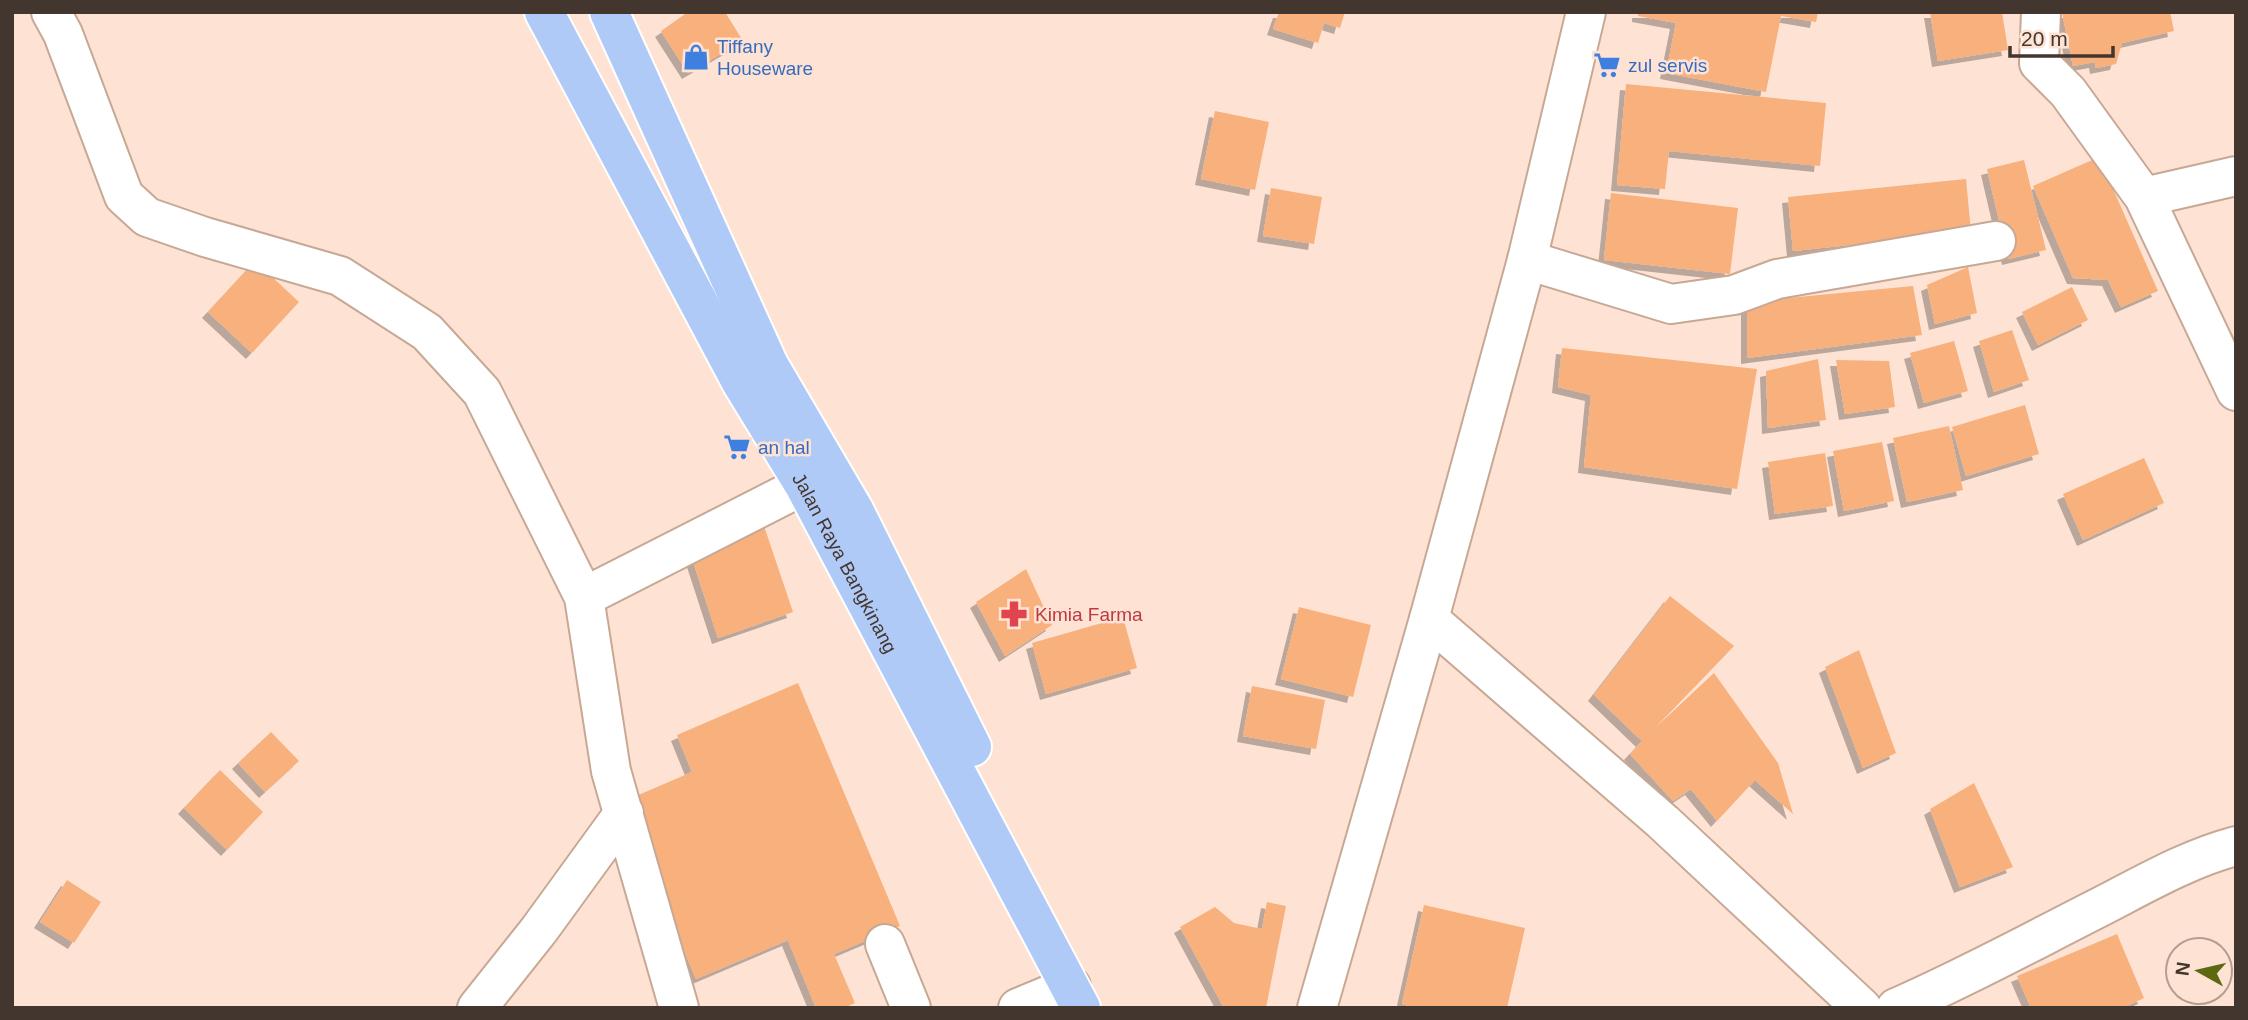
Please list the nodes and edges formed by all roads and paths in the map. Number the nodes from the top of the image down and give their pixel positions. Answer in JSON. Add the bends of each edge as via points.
{"nodes":[{"id":1,"x":544,"y":12,"type":"edge"},
{"id":2,"x":1586,"y":12,"type":"edge"},
{"id":3,"x":2041,"y":12,"type":"edge"},
{"id":4,"x":617,"y":15,"type":"edge"},
{"id":5,"x":65,"y":20,"type":"edge"},
{"id":6,"x":2236,"y":176,"type":"edge"},
{"id":7,"x":2144,"y":197,"type":"junction"},
{"id":8,"x":1996,"y":242,"type":"dead end"},
{"id":9,"x":1527,"y":260,"type":"junction"},
{"id":10,"x":755,"y":373,"type":"junction"},
{"id":11,"x":2236,"y":391,"type":"edge"},
{"id":12,"x":804,"y":485,"type":"junction"},
{"id":13,"x":584,"y":597,"type":"junction"},
{"id":14,"x":1429,"y":619,"type":"junction"},
{"id":15,"x":624,"y":813,"type":"junction"},
{"id":16,"x":2236,"y":846,"type":"edge"},
{"id":17,"x":885,"y":944,"type":"dead end"},
{"id":18,"x":1958,"y":996,"type":"edge"},
{"id":19,"x":1076,"y":997,"type":"edge"},
{"id":20,"x":477,"y":1008,"type":"edge"},
{"id":21,"x":679,"y":1008,"type":"edge"},
{"id":22,"x":911,"y":1008,"type":"edge"},
{"id":23,"x":1017,"y":1008,"type":"edge"},
{"id":24,"x":1102,"y":1008,"type":"edge"},
{"id":25,"x":1317,"y":1008,"type":"edge"},
{"id":26,"x":1862,"y":1008,"type":"edge"},
{"id":27,"x":1896,"y":1008,"type":"edge"}],
"edges":[{"from":1,"to":10,"type":"highway","name":"Jalan Raya Bangkinang"},
{"from":2,"to":9,"type":"street"},
{"from":3,"to":7,"type":"street","via":[[2039,63],[2068,92]]},
{"from":4,"to":10,"type":"highway","name":"Jalan Raya Bangkinang"},
{"from":5,"to":13,"type":"street","via":[[124,196],[147,217],[340,276],[427,332],[482,392]]},
{"from":6,"to":7,"type":"street"},
{"from":7,"to":11,"type":"street"},
{"from":8,"to":9,"type":"street","via":[[1777,279],[1734,295],[1671,304]]},
{"from":9,"to":14,"type":"street"},
{"from":10,"to":12,"type":"highway","name":"Jalan Raya Bangkinang"},
{"from":10,"to":24,"type":"highway","name":"Jalan Raya Bangkinang","via":[[854,510]]},
{"from":12,"to":13,"type":"street"},
{"from":12,"to":19,"type":"highway","name":"Jalan Raya Bangkinang"},
{"from":13,"to":15,"type":"street","via":[[611,771]]},
{"from":14,"to":25,"type":"street"},
{"from":14,"to":26,"type":"street","via":[[1663,822]]},
{"from":15,"to":20,"type":"street"},
{"from":15,"to":21,"type":"street"},
{"from":16,"to":18,"type":"street","via":[[2165,873]]},
{"from":17,"to":22,"type":"street"},
{"from":18,"to":27,"type":"street"},
{"from":19,"to":23,"type":"street"}]}
